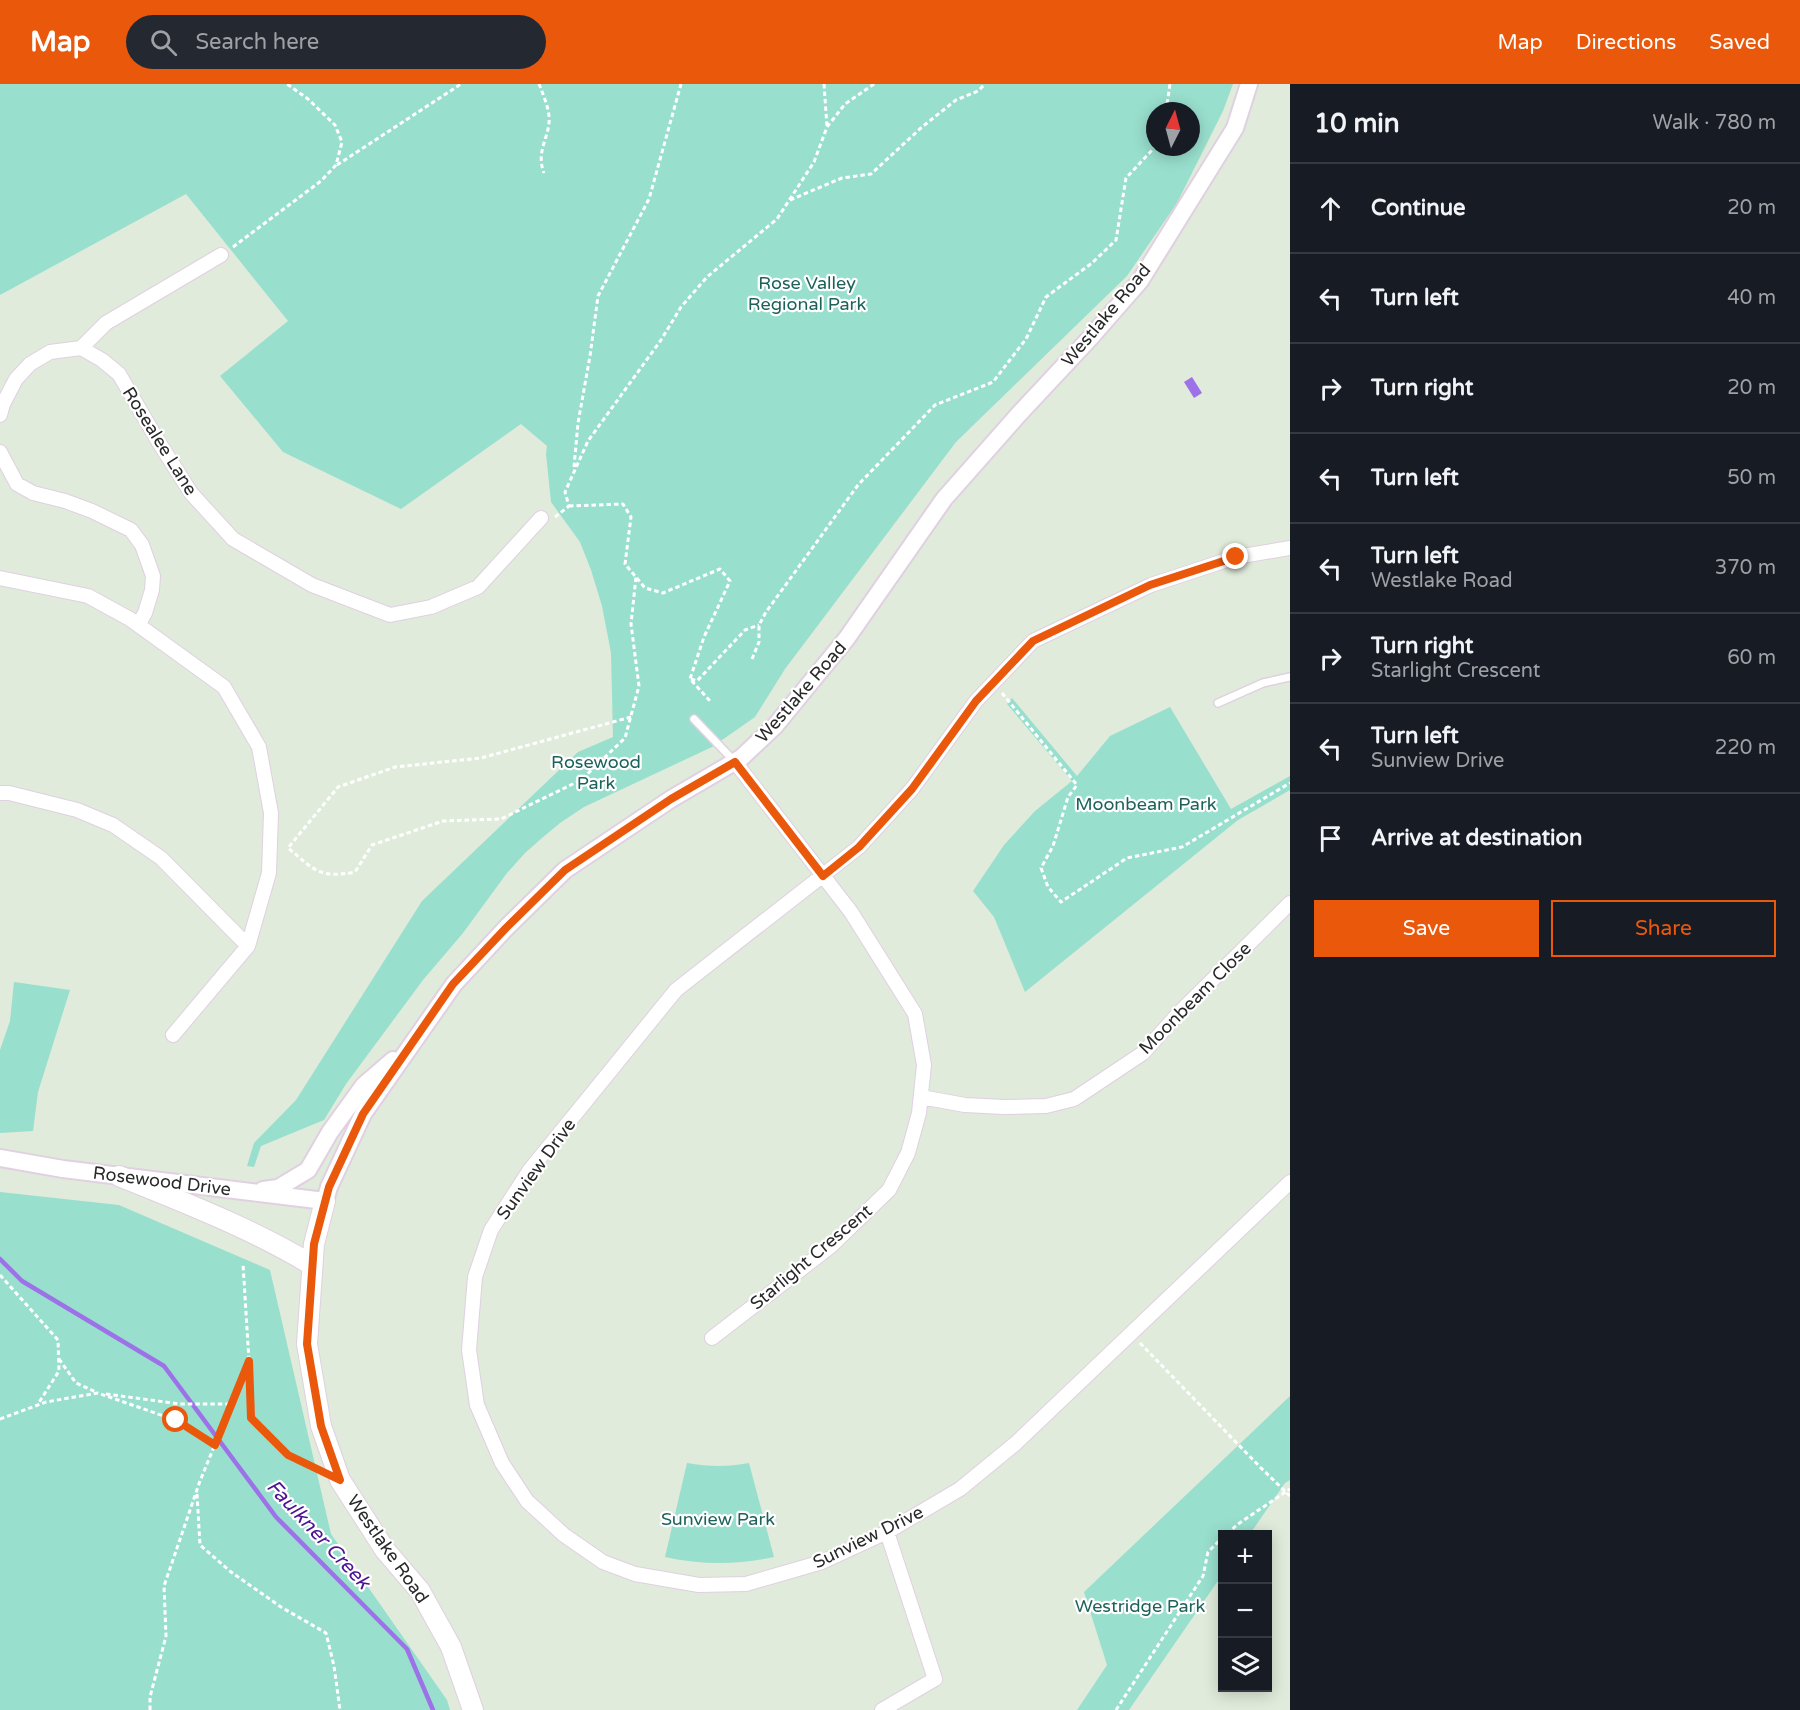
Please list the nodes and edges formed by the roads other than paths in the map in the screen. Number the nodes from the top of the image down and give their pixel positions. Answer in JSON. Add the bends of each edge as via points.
{"nodes":[{"id":1,"x":1249,"y":84,"type":"edge"},
{"id":2,"x":221,"y":255,"type":"road end"},
{"id":3,"x":81,"y":348,"type":"junction"},
{"id":4,"x":0,"y":415,"type":"edge"},
{"id":5,"x":0,"y":452,"type":"edge"},
{"id":6,"x":541,"y":518,"type":"road end"},
{"id":7,"x":1290,"y":548,"type":"edge"},
{"id":8,"x":0,"y":578,"type":"edge"},
{"id":9,"x":138,"y":625,"type":"junction"},
{"id":10,"x":1290,"y":677,"type":"edge"},
{"id":11,"x":1218,"y":703,"type":"dead end"},
{"id":12,"x":694,"y":719,"type":"dead end"},
{"id":13,"x":735,"y":762,"type":"junction"},
{"id":14,"x":0,"y":793,"type":"edge"},
{"id":15,"x":823,"y":876,"type":"junction"},
{"id":16,"x":1290,"y":903,"type":"edge"},
{"id":17,"x":248,"y":946,"type":"junction"},
{"id":18,"x":173,"y":1035,"type":"dead end"},
{"id":19,"x":414,"y":1041,"type":"junction"},
{"id":20,"x":921,"y":1096,"type":"junction"},
{"id":21,"x":0,"y":1158,"type":"edge"},
{"id":22,"x":119,"y":1176,"type":"junction"},
{"id":23,"x":1290,"y":1182,"type":"edge"},
{"id":24,"x":252,"y":1192,"type":"junction"},
{"id":25,"x":325,"y":1201,"type":"junction"},
{"id":26,"x":312,"y":1265,"type":"junction"},
{"id":27,"x":712,"y":1338,"type":"dead end"},
{"id":28,"x":887,"y":1532,"type":"junction"},
{"id":29,"x":473,"y":1710,"type":"edge"},
{"id":30,"x":882,"y":1710,"type":"edge"}],
"edges":[{"from":1,"to":13,"type":"street","name":"Westlake Road","via":[[1235,128],[1140,281],[945,499],[848,639],[775,726]]},
{"from":2,"to":3,"type":"street","via":[[106,323]]},
{"from":3,"to":4,"type":"street","via":[[50,351],[30,364],[16,378]]},
{"from":3,"to":6,"type":"street","name":"Rosealee Lane","via":[[118,374],[191,493],[233,539],[312,585],[390,615],[431,608],[478,587]]},
{"from":5,"to":9,"type":"street","via":[[16,484],[92,511],[130,530],[142,545],[153,576],[145,613]]},
{"from":7,"to":15,"type":"street","name":"Sunview Drive","via":[[1236,557],[1150,585],[1033,641],[976,701],[912,789],[859,847]]},
{"from":8,"to":9,"type":"street","via":[[88,596]]},
{"from":9,"to":17,"type":"street","via":[[224,687],[259,747],[271,813],[269,873]]},
{"from":10,"to":11,"type":"lane","via":[[1263,683]]},
{"from":12,"to":13,"type":"lane"},
{"from":13,"to":15,"type":"street","name":"Starlight Crescent"},
{"from":13,"to":19,"type":"street","name":"Westlake Road","via":[[671,799],[565,870],[453,984]]},
{"from":14,"to":17,"type":"street","via":[[76,810],[112,825],[161,858]]},
{"from":15,"to":20,"type":"street","name":"Starlight Crescent","via":[[851,912],[915,1014],[924,1065]]},
{"from":15,"to":28,"type":"street","name":"Sunview Drive","via":[[676,990],[529,1171],[491,1230],[478,1268],[469,1350],[477,1405],[502,1463],[526,1501],[564,1535],[603,1562],[635,1574],[699,1585],[746,1584],[822,1562]]},
{"from":16,"to":20,"type":"street","name":"Moonbeam Close","via":[[1143,1053],[1074,1100],[1046,1106],[1004,1107],[965,1105]]},
{"from":17,"to":18,"type":"street"},
{"from":19,"to":24,"type":"street","via":[[364,1085],[308,1170],[278,1188]]},
{"from":19,"to":25,"type":"street","name":"Westlake Road","via":[[363,1114]]},
{"from":20,"to":27,"type":"street","name":"Starlight Crescent","via":[[908,1153],[889,1190],[831,1246]]},
{"from":21,"to":22,"type":"street","name":"Rosewood Drive"},
{"from":22,"to":24,"type":"street","name":"Rosewood Drive"},
{"from":22,"to":26,"type":"main road","via":[[224,1218]]},
{"from":23,"to":28,"type":"street","name":"Sunview Drive","via":[[1016,1443],[960,1489]]},
{"from":24,"to":25,"type":"street","name":"Rosewood Drive"},
{"from":25,"to":26,"type":"main road","name":"Westlake Road"},
{"from":26,"to":29,"type":"main road","name":"Westlake Road","via":[[307,1344],[321,1426],[340,1480],[385,1550],[420,1591],[451,1647]]},
{"from":28,"to":30,"type":"street","via":[[935,1679]]}]}
